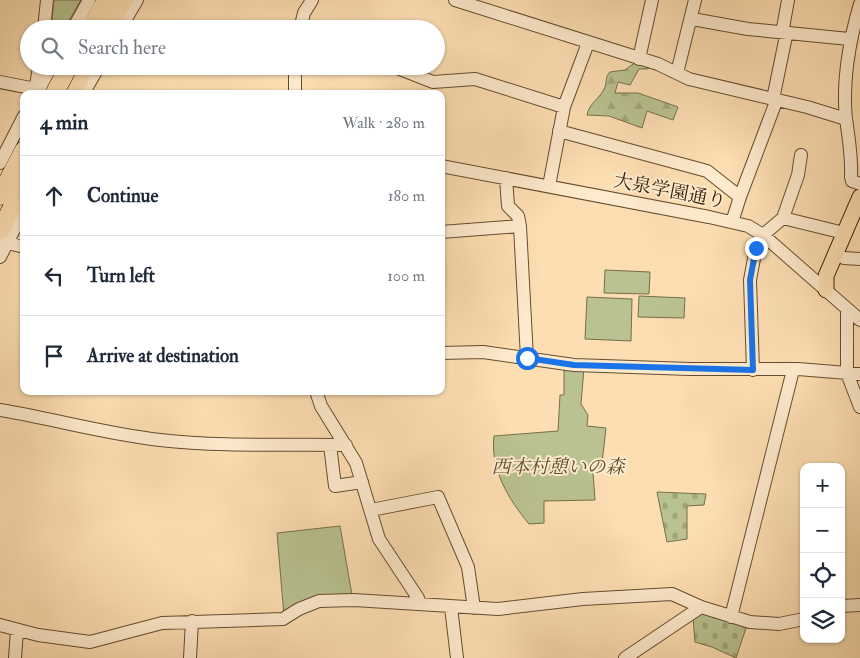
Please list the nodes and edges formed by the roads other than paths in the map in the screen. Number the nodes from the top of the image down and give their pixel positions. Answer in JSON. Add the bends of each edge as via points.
{"nodes":[{"id":1,"x":47,"y":0,"type":"edge"},
{"id":2,"x":89,"y":0,"type":"edge"},
{"id":3,"x":106,"y":0,"type":"edge"},
{"id":4,"x":124,"y":0,"type":"edge"},
{"id":5,"x":137,"y":0,"type":"edge"},
{"id":6,"x":312,"y":0,"type":"edge"},
{"id":7,"x":455,"y":0,"type":"edge"},
{"id":8,"x":652,"y":0,"type":"edge"},
{"id":9,"x":695,"y":0,"type":"edge"},
{"id":10,"x":788,"y":0,"type":"edge"},
{"id":11,"x":860,"y":4,"type":"edge"},
{"id":12,"x":692,"y":19,"type":"junction"},
{"id":13,"x":45,"y":20,"type":"edge"},
{"id":14,"x":78,"y":20,"type":"edge"},
{"id":15,"x":95,"y":20,"type":"edge"},
{"id":16,"x":112,"y":20,"type":"edge"},
{"id":17,"x":125,"y":20,"type":"edge"},
{"id":18,"x":302,"y":20,"type":"edge"},
{"id":19,"x":784,"y":32,"type":"junction"},
{"id":20,"x":849,"y":39,"type":"junction"},
{"id":21,"x":588,"y":43,"type":"junction"},
{"id":22,"x":639,"y":59,"type":"junction"},
{"id":23,"x":677,"y":73,"type":"junction"},
{"id":24,"x":38,"y":75,"type":"edge"},
{"id":25,"x":48,"y":75,"type":"edge"},
{"id":26,"x":64,"y":75,"type":"edge"},
{"id":27,"x":81,"y":75,"type":"edge"},
{"id":28,"x":93,"y":75,"type":"edge"},
{"id":29,"x":295,"y":75,"type":"edge"},
{"id":30,"x":415,"y":75,"type":"edge"},
{"id":31,"x":0,"y":82,"type":"edge"},
{"id":32,"x":32,"y":90,"type":"edge"},
{"id":33,"x":36,"y":90,"type":"edge"},
{"id":34,"x":37,"y":90,"type":"edge"},
{"id":35,"x":56,"y":90,"type":"edge"},
{"id":36,"x":72,"y":90,"type":"edge"},
{"id":37,"x":85,"y":90,"type":"edge"},
{"id":38,"x":295,"y":90,"type":"edge"},
{"id":39,"x":775,"y":99,"type":"junction"},
{"id":40,"x":564,"y":107,"type":"junction"},
{"id":41,"x":846,"y":119,"type":"junction"},
{"id":42,"x":20,"y":124,"type":"edge"},
{"id":43,"x":559,"y":132,"type":"junction"},
{"id":44,"x":800,"y":155,"type":"dead end"},
{"id":45,"x":20,"y":158,"type":"edge"},
{"id":46,"x":0,"y":163,"type":"edge"},
{"id":47,"x":445,"y":167,"type":"edge"},
{"id":48,"x":506,"y":178,"type":"junction"},
{"id":49,"x":860,"y":184,"type":"edge"},
{"id":50,"x":549,"y":186,"type":"junction"},
{"id":51,"x":20,"y":194,"type":"edge"},
{"id":52,"x":0,"y":196,"type":"edge"},
{"id":53,"x":860,"y":197,"type":"edge"},
{"id":54,"x":740,"y":198,"type":"junction"},
{"id":55,"x":20,"y":215,"type":"edge"},
{"id":56,"x":783,"y":218,"type":"junction"},
{"id":57,"x":732,"y":222,"type":"junction"},
{"id":58,"x":860,"y":222,"type":"edge"},
{"id":59,"x":520,"y":226,"type":"junction"},
{"id":60,"x":445,"y":232,"type":"edge"},
{"id":61,"x":844,"y":233,"type":"junction"},
{"id":62,"x":763,"y":235,"type":"junction"},
{"id":63,"x":2,"y":238,"type":"edge"},
{"id":64,"x":20,"y":245,"type":"edge"},
{"id":65,"x":0,"y":257,"type":"edge"},
{"id":66,"x":844,"y":258,"type":"junction"},
{"id":67,"x":860,"y":259,"type":"edge"},
{"id":68,"x":826,"y":290,"type":"junction"},
{"id":69,"x":847,"y":309,"type":"junction"},
{"id":70,"x":860,"y":320,"type":"edge"},
{"id":71,"x":445,"y":353,"type":"edge"},
{"id":72,"x":527,"y":358,"type":"junction"},
{"id":73,"x":753,"y":370,"type":"junction"},
{"id":74,"x":793,"y":370,"type":"junction"},
{"id":75,"x":854,"y":373,"type":"edge"},
{"id":76,"x":317,"y":395,"type":"edge"},
{"id":77,"x":860,"y":407,"type":"edge"},
{"id":78,"x":0,"y":410,"type":"edge"},
{"id":79,"x":330,"y":445,"type":"junction"},
{"id":80,"x":346,"y":445,"type":"junction"},
{"id":81,"x":362,"y":482,"type":"junction"},
{"id":82,"x":371,"y":510,"type":"junction"},
{"id":83,"x":418,"y":603,"type":"junction"},
{"id":84,"x":701,"y":606,"type":"junction"},
{"id":85,"x":845,"y":606,"type":"edge"},
{"id":86,"x":860,"y":606,"type":"edge"},
{"id":87,"x":451,"y":607,"type":"junction"},
{"id":88,"x":474,"y":608,"type":"junction"},
{"id":89,"x":731,"y":617,"type":"junction"},
{"id":90,"x":800,"y":620,"type":"edge"},
{"id":91,"x":192,"y":621,"type":"junction"},
{"id":92,"x":0,"y":625,"type":"edge"},
{"id":93,"x":16,"y":630,"type":"junction"},
{"id":94,"x":15,"y":658,"type":"edge"},
{"id":95,"x":190,"y":658,"type":"edge"},
{"id":96,"x":457,"y":658,"type":"edge"},
{"id":97,"x":624,"y":658,"type":"edge"}],
"edges":[{"from":1,"to":13,"type":"street"},
{"from":2,"to":14,"type":"street"},
{"from":3,"to":15,"type":"highway"},
{"from":4,"to":16,"type":"highway"},
{"from":5,"to":17,"type":"street"},
{"from":6,"to":18,"type":"street"},
{"from":7,"to":21,"type":"street"},
{"from":8,"to":22,"type":"street"},
{"from":9,"to":12,"type":"street"},
{"from":10,"to":19,"type":"street"},
{"from":11,"to":20,"type":"street"},
{"from":12,"to":19,"type":"street"},
{"from":12,"to":23,"type":"street"},
{"from":19,"to":20,"type":"street"},
{"from":19,"to":39,"type":"street","via":[[786,36]]},
{"from":20,"to":41,"type":"street","via":[[845,78]]},
{"from":21,"to":22,"type":"street"},
{"from":21,"to":40,"type":"street"},
{"from":22,"to":23,"type":"street"},
{"from":23,"to":39,"type":"street","via":[[689,79]]},
{"from":24,"to":33,"type":"street"},
{"from":25,"to":34,"type":"street"},
{"from":26,"to":35,"type":"highway","bridge":true},
{"from":27,"to":36,"type":"highway"},
{"from":28,"to":37,"type":"street"},
{"from":29,"to":38,"type":"street"},
{"from":30,"to":40,"type":"street","via":[[433,82],[475,79]]},
{"from":31,"to":32,"type":"street"},
{"from":39,"to":41,"type":"street"},
{"from":39,"to":54,"type":"street"},
{"from":40,"to":43,"type":"street"},
{"from":41,"to":49,"type":"street","via":[[851,146],[851,178]]},
{"from":42,"to":46,"type":"street"},
{"from":43,"to":50,"type":"street"},
{"from":43,"to":54,"type":"street","via":[[707,171]]},
{"from":44,"to":56,"type":"street","via":[[798,175]]},
{"from":45,"to":52,"type":"highway"},
{"from":47,"to":48,"type":"street","name":"大泉学園通り"},
{"from":48,"to":50,"type":"street","name":"大泉学園通り"},
{"from":48,"to":59,"type":"street","via":[[508,206],[518,216]]},
{"from":50,"to":57,"type":"street","name":"大泉学園通り"},
{"from":51,"to":63,"type":"highway"},
{"from":53,"to":61,"type":"main road"},
{"from":54,"to":57,"type":"street"},
{"from":55,"to":63,"type":"street"},
{"from":56,"to":61,"type":"street"},
{"from":56,"to":62,"type":"street"},
{"from":57,"to":62,"type":"street","name":"大泉学園通り"},
{"from":58,"to":66,"type":"main road"},
{"from":59,"to":60,"type":"street"},
{"from":59,"to":72,"type":"street"},
{"from":61,"to":68,"type":"main road","via":[[826,276]]},
{"from":62,"to":68,"type":"street","name":"大泉学園通り"},
{"from":62,"to":73,"type":"street","via":[[756,248],[750,280]]},
{"from":63,"to":64,"type":"street"},
{"from":63,"to":65,"type":"street"},
{"from":66,"to":67,"type":"street"},
{"from":66,"to":68,"type":"main road","via":[[835,280]]},
{"from":68,"to":69,"type":"street","name":"大泉学園通り"},
{"from":69,"to":70,"type":"street","name":"大泉学園通り"},
{"from":69,"to":75,"type":"street"},
{"from":71,"to":72,"type":"street","via":[[483,352]]},
{"from":72,"to":73,"type":"street","via":[[574,365]]},
{"from":73,"to":74,"type":"street"},
{"from":74,"to":75,"type":"street"},
{"from":74,"to":89,"type":"street"},
{"from":75,"to":77,"type":"street"},
{"from":76,"to":80,"type":"street"},
{"from":78,"to":79,"type":"street","via":[[161,440],[236,446]]},
{"from":79,"to":80,"type":"street"},
{"from":79,"to":81,"type":"street","via":[[335,486]]},
{"from":80,"to":81,"type":"street"},
{"from":81,"to":82,"type":"street"},
{"from":82,"to":83,"type":"street","via":[[379,539],[418,598]]},
{"from":82,"to":88,"type":"street","via":[[438,497],[468,567]]},
{"from":83,"to":87,"type":"street"},
{"from":83,"to":91,"type":"street","via":[[319,601],[283,620]]},
{"from":84,"to":88,"type":"street","via":[[672,594],[584,599],[498,609]]},
{"from":84,"to":89,"type":"street"},
{"from":84,"to":97,"type":"street"},
{"from":85,"to":86,"type":"street"},
{"from":87,"to":88,"type":"street"},
{"from":87,"to":96,"type":"street"},
{"from":89,"to":90,"type":"street","via":[[779,624]]},
{"from":91,"to":93,"type":"street","via":[[162,623],[90,642]]},
{"from":91,"to":95,"type":"street"},
{"from":92,"to":93,"type":"street"},
{"from":93,"to":94,"type":"street"}]}
